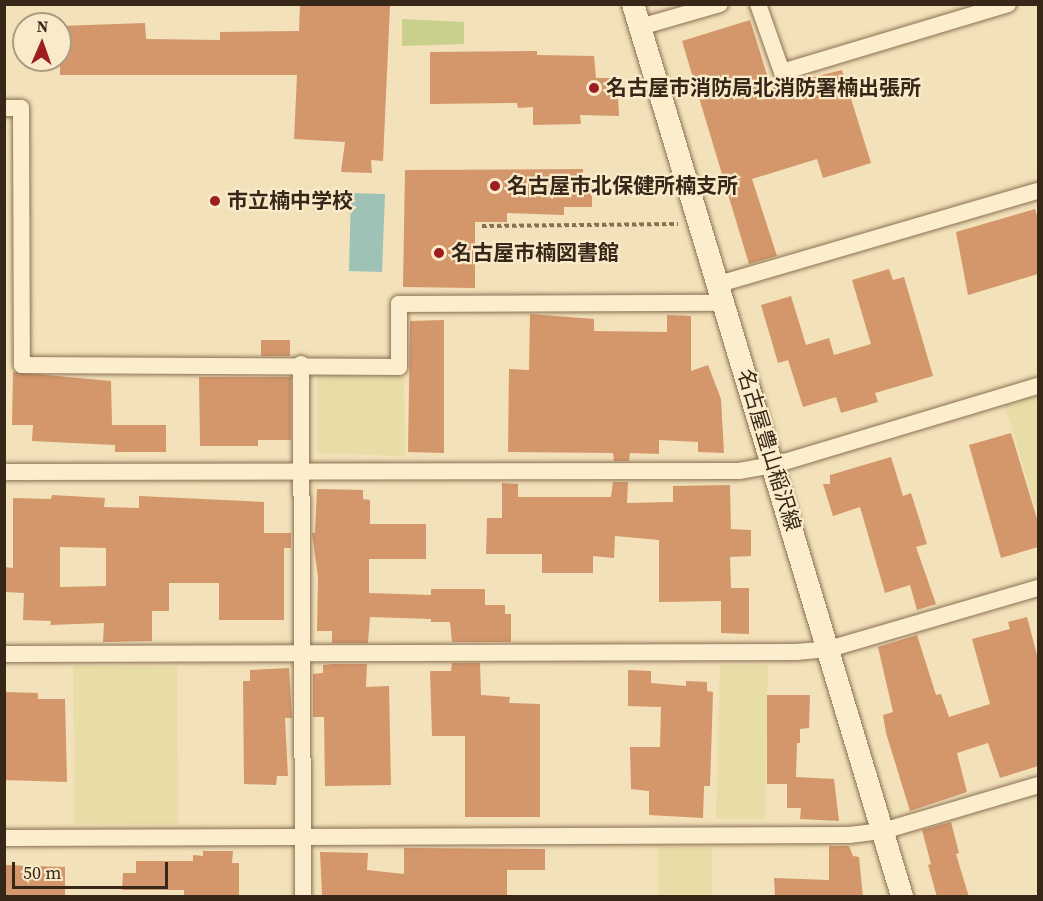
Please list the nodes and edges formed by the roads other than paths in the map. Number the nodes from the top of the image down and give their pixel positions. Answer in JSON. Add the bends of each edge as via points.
{"nodes":[{"id":1,"x":633,"y":4,"type":"edge"},
{"id":2,"x":720,"y":4,"type":"edge"},
{"id":3,"x":758,"y":4,"type":"edge"},
{"id":4,"x":1008,"y":4,"type":"edge"},
{"id":5,"x":640,"y":27,"type":"junction"},
{"id":6,"x":4,"y":108,"type":"edge"},
{"id":7,"x":1038,"y":191,"type":"edge"},
{"id":8,"x":22,"y":288,"type":"junction"},
{"id":9,"x":4,"y":289,"type":"edge"},
{"id":10,"x":722,"y":294,"type":"junction"},
{"id":11,"x":301,"y":364,"type":"junction"},
{"id":12,"x":1038,"y":386,"type":"edge"},
{"id":13,"x":774,"y":465,"type":"junction"},
{"id":14,"x":300,"y":470,"type":"junction"},
{"id":15,"x":4,"y":472,"type":"edge"},
{"id":16,"x":1038,"y":588,"type":"edge"},
{"id":17,"x":829,"y":649,"type":"junction"},
{"id":18,"x":303,"y":653,"type":"junction"},
{"id":19,"x":4,"y":654,"type":"edge"},
{"id":20,"x":1038,"y":785,"type":"edge"},
{"id":21,"x":883,"y":831,"type":"junction"},
{"id":22,"x":303,"y":837,"type":"junction"},
{"id":23,"x":4,"y":838,"type":"edge"},
{"id":24,"x":303,"y":897,"type":"edge"},
{"id":25,"x":902,"y":897,"type":"edge"}],
"edges":[{"from":1,"to":5,"type":"main road","name":"名古屋豊山稲沢線"},
{"from":2,"to":5,"type":"street"},
{"from":3,"to":4,"type":"street","via":[[782,72]]},
{"from":5,"to":10,"type":"main road","name":"名古屋豊山稲沢線"},
{"from":6,"to":8,"type":"street","via":[[21,108]]},
{"from":7,"to":10,"type":"street"},
{"from":8,"to":9,"type":"street"},
{"from":8,"to":11,"type":"street","via":[[22,365]]},
{"from":10,"to":11,"type":"street","via":[[399,304],[399,367]]},
{"from":10,"to":13,"type":"main road","name":"名古屋豊山稲沢線"},
{"from":11,"to":14,"type":"street"},
{"from":12,"to":13,"type":"street"},
{"from":13,"to":14,"type":"street","via":[[739,471]]},
{"from":13,"to":17,"type":"main road","name":"名古屋豊山稲沢線"},
{"from":14,"to":15,"type":"street"},
{"from":14,"to":18,"type":"street"},
{"from":16,"to":17,"type":"street"},
{"from":17,"to":18,"type":"street"},
{"from":17,"to":21,"type":"main road","name":"名古屋豊山稲沢線"},
{"from":18,"to":19,"type":"street"},
{"from":18,"to":22,"type":"street"},
{"from":20,"to":21,"type":"street"},
{"from":21,"to":22,"type":"street","via":[[849,835]]},
{"from":21,"to":25,"type":"main road","name":"名古屋豊山稲沢線"},
{"from":22,"to":23,"type":"street"},
{"from":22,"to":24,"type":"street"}]}
